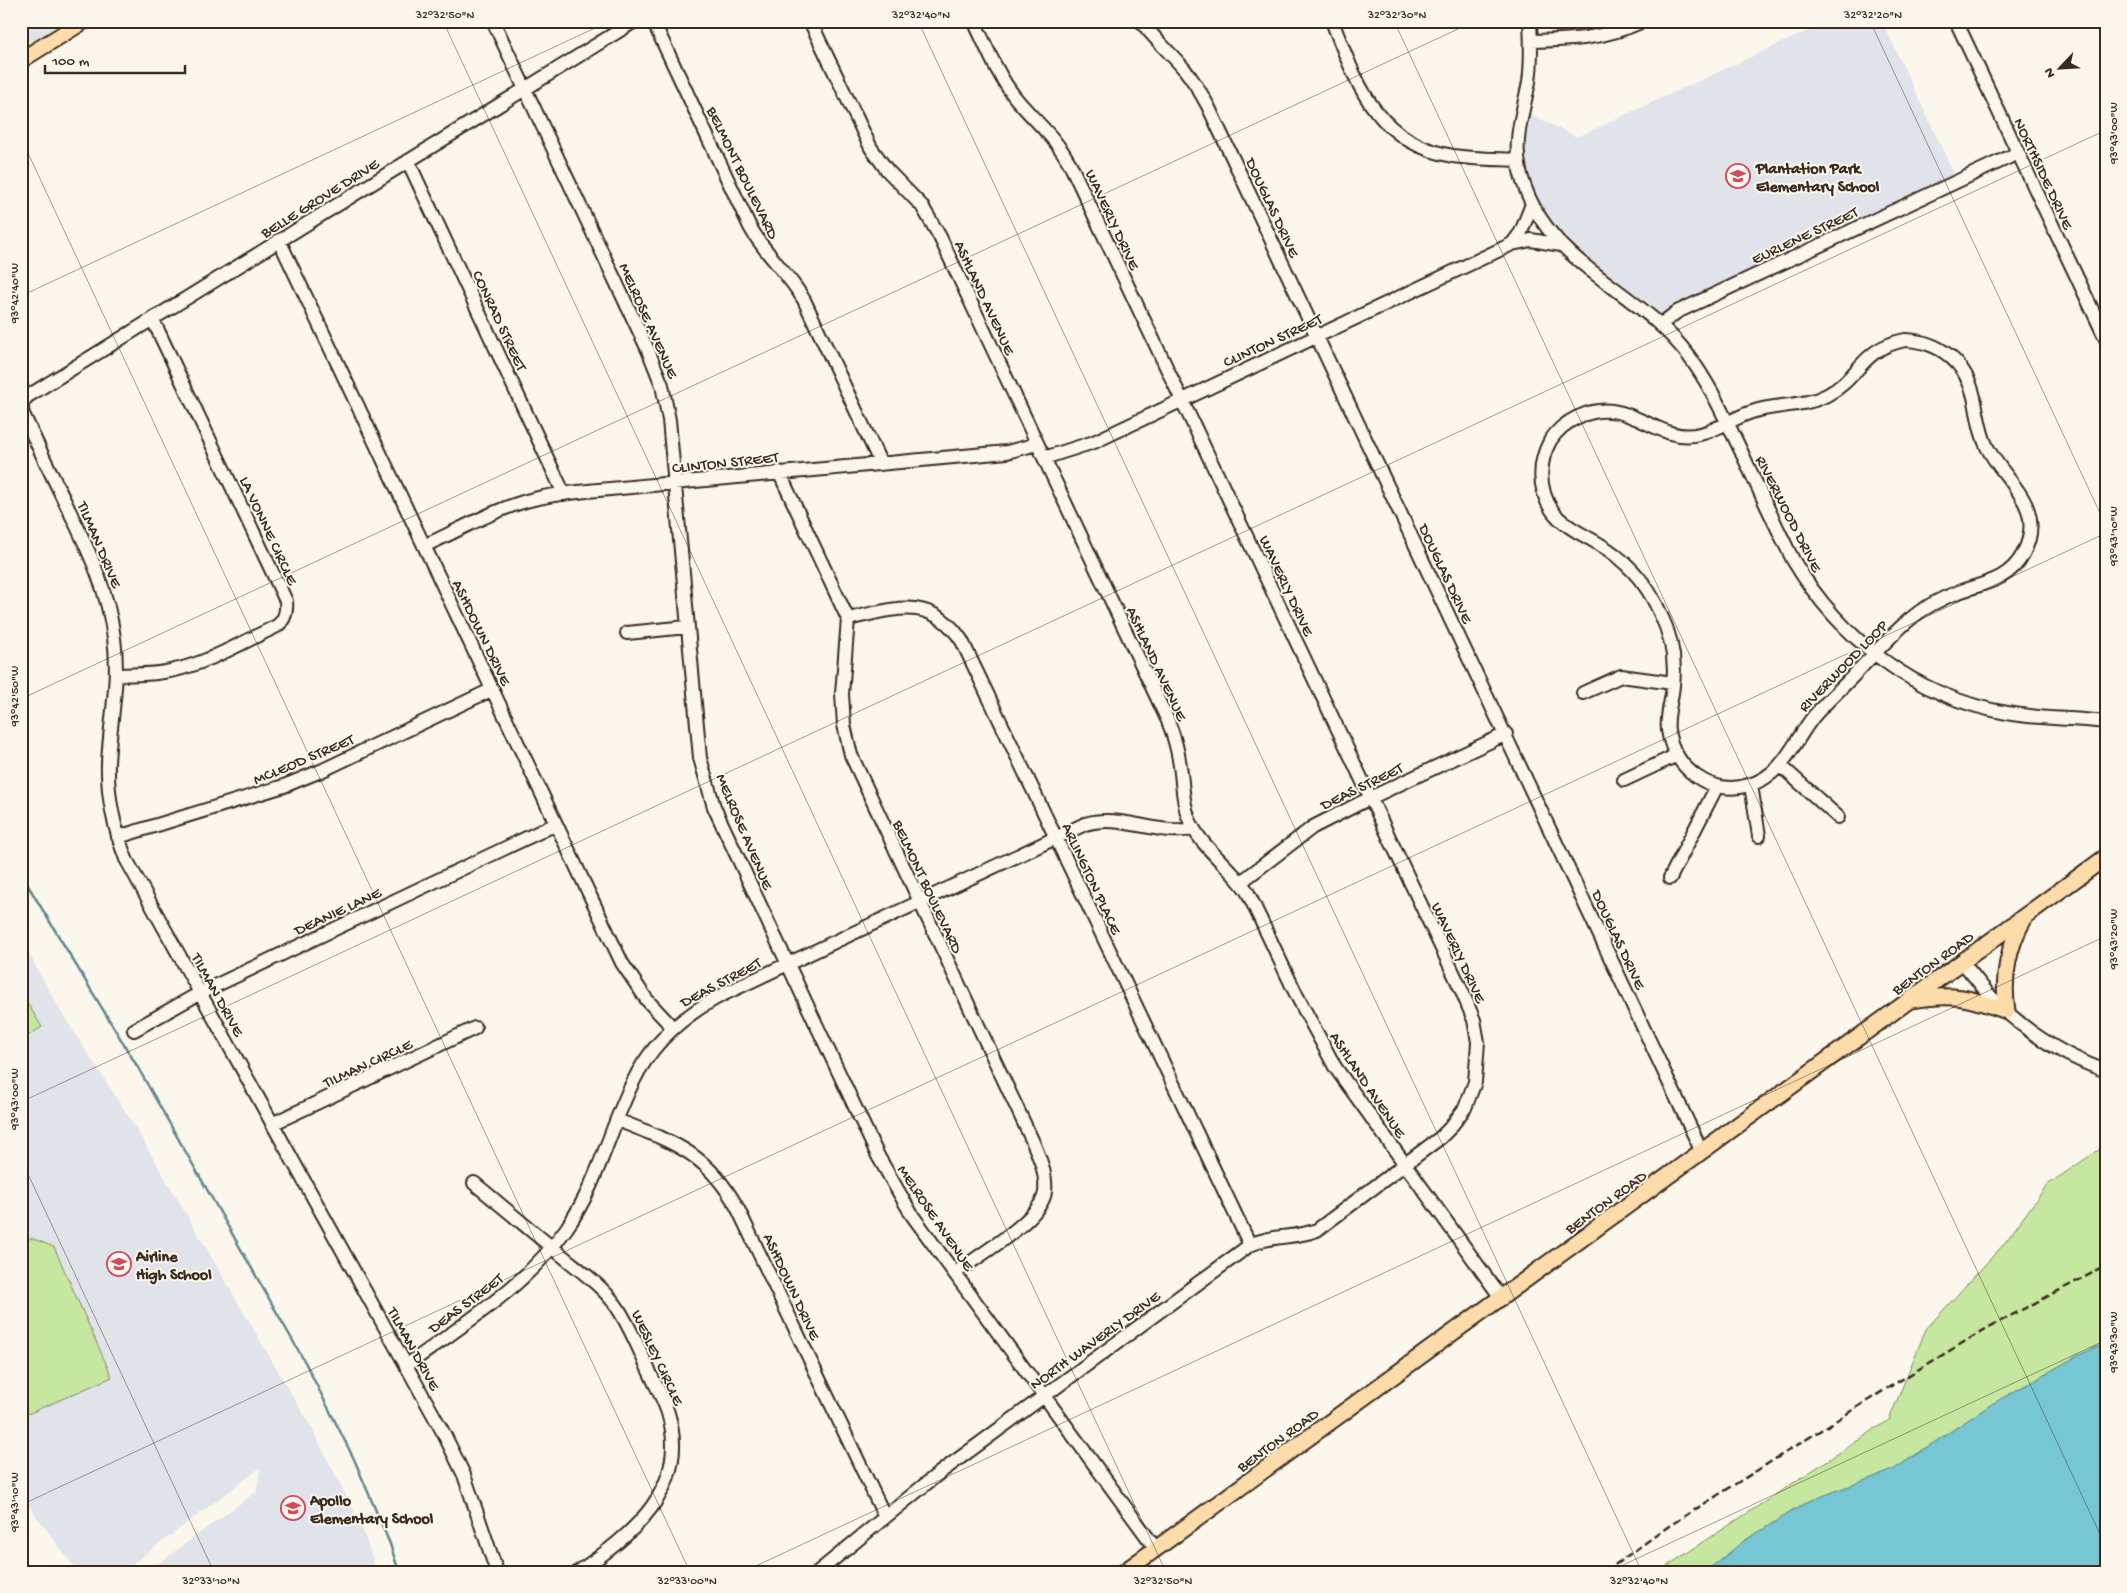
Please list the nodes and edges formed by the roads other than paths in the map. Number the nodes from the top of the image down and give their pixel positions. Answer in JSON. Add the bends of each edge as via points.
{"nodes":[{"id":1,"x":84,"y":21,"type":"edge"},
{"id":2,"x":493,"y":21,"type":"edge"},
{"id":3,"x":635,"y":21,"type":"edge"},
{"id":4,"x":653,"y":21,"type":"edge"},
{"id":5,"x":810,"y":21,"type":"edge"},
{"id":6,"x":974,"y":21,"type":"edge"},
{"id":7,"x":1141,"y":21,"type":"edge"},
{"id":8,"x":1332,"y":21,"type":"edge"},
{"id":9,"x":1530,"y":21,"type":"edge"},
{"id":10,"x":1644,"y":21,"type":"edge"},
{"id":11,"x":1956,"y":21,"type":"edge"},
{"id":12,"x":1531,"y":41,"type":"junction"},
{"id":13,"x":21,"y":60,"type":"edge"},
{"id":14,"x":525,"y":89,"type":"junction"},
{"id":15,"x":2018,"y":153,"type":"junction"},
{"id":16,"x":1518,"y":160,"type":"junction"},
{"id":17,"x":408,"y":161,"type":"junction"},
{"id":18,"x":1532,"y":204,"type":"junction"},
{"id":19,"x":280,"y":240,"type":"junction"},
{"id":20,"x":1512,"y":244,"type":"junction"},
{"id":21,"x":1561,"y":245,"type":"junction"},
{"id":22,"x":153,"y":320,"type":"junction"},
{"id":23,"x":1661,"y":324,"type":"junction"},
{"id":24,"x":1317,"y":336,"type":"junction"},
{"id":25,"x":2106,"y":339,"type":"edge"},
{"id":26,"x":1182,"y":400,"type":"junction"},
{"id":27,"x":22,"y":402,"type":"edge"},
{"id":28,"x":1728,"y":423,"type":"junction"},
{"id":29,"x":1037,"y":444,"type":"junction"},
{"id":30,"x":1044,"y":458,"type":"junction"},
{"id":31,"x":881,"y":464,"type":"junction"},
{"id":32,"x":779,"y":472,"type":"junction"},
{"id":33,"x":675,"y":483,"type":"junction"},
{"id":34,"x":564,"y":494,"type":"junction"},
{"id":35,"x":424,"y":546,"type":"junction"},
{"id":36,"x":848,"y":619,"type":"junction"},
{"id":37,"x":688,"y":627,"type":"junction"},
{"id":38,"x":627,"y":633,"type":"dead end"},
{"id":39,"x":1874,"y":654,"type":"junction"},
{"id":40,"x":116,"y":674,"type":"junction"},
{"id":41,"x":1674,"y":683,"type":"junction"},
{"id":42,"x":493,"y":689,"type":"junction"},
{"id":43,"x":1583,"y":693,"type":"dead end"},
{"id":44,"x":2106,"y":722,"type":"edge"},
{"id":45,"x":1506,"y":734,"type":"junction"},
{"id":46,"x":1677,"y":755,"type":"junction"},
{"id":47,"x":1781,"y":766,"type":"junction"},
{"id":48,"x":1624,"y":780,"type":"dead end"},
{"id":49,"x":1751,"y":784,"type":"junction"},
{"id":50,"x":1717,"y":786,"type":"junction"},
{"id":51,"x":1370,"y":798,"type":"junction"},
{"id":52,"x":1838,"y":817,"type":"dead end"},
{"id":53,"x":556,"y":824,"type":"junction"},
{"id":54,"x":1193,"y":829,"type":"junction"},
{"id":55,"x":118,"y":836,"type":"junction"},
{"id":56,"x":1759,"y":836,"type":"dead end"},
{"id":57,"x":1056,"y":838,"type":"junction"},
{"id":58,"x":2106,"y":857,"type":"edge"},
{"id":59,"x":1670,"y":878,"type":"dead end"},
{"id":60,"x":1241,"y":882,"type":"junction"},
{"id":61,"x":919,"y":902,"type":"junction"},
{"id":62,"x":2026,"y":915,"type":"junction"},
{"id":63,"x":1962,"y":962,"type":"junction"},
{"id":64,"x":788,"y":964,"type":"junction"},
{"id":65,"x":200,"y":993,"type":"junction"},
{"id":66,"x":1909,"y":1001,"type":"junction"},
{"id":67,"x":2007,"y":1011,"type":"junction"},
{"id":68,"x":475,"y":1028,"type":"dead end"},
{"id":69,"x":673,"y":1028,"type":"junction"},
{"id":70,"x":134,"y":1030,"type":"dead end"},
{"id":71,"x":2106,"y":1071,"type":"edge"},
{"id":72,"x":617,"y":1120,"type":"junction"},
{"id":73,"x":272,"y":1124,"type":"junction"},
{"id":74,"x":1702,"y":1152,"type":"junction"},
{"id":75,"x":1404,"y":1165,"type":"junction"},
{"id":76,"x":474,"y":1183,"type":"dead end"},
{"id":77,"x":1250,"y":1245,"type":"junction"},
{"id":78,"x":552,"y":1248,"type":"junction"},
{"id":79,"x":955,"y":1273,"type":"junction"},
{"id":80,"x":1502,"y":1298,"type":"junction"},
{"id":81,"x":406,"y":1366,"type":"junction"},
{"id":82,"x":1045,"y":1396,"type":"junction"},
{"id":83,"x":885,"y":1517,"type":"junction"},
{"id":84,"x":1156,"y":1548,"type":"junction"},
{"id":85,"x":497,"y":1572,"type":"edge"},
{"id":86,"x":578,"y":1572,"type":"edge"},
{"id":87,"x":818,"y":1572,"type":"edge"},
{"id":88,"x":1124,"y":1572,"type":"edge"}],
"edges":[{"from":1,"to":13,"type":"main road"},
{"from":2,"to":14,"type":"street","name":"MELROSE AVENUE"},
{"from":3,"to":14,"type":"street","name":"BELLE GROVE DRIVE"},
{"from":4,"to":31,"type":"street","name":"BELMONT BOULEVARD","via":[[750,227],[764,251],[804,300]]},
{"from":5,"to":29,"type":"street","name":"ASHLAND AVENUE","via":[[870,148],[928,214]]},
{"from":6,"to":26,"type":"street","name":"WAVERLY DRIVE","via":[[1006,84],[1064,153]]},
{"from":7,"to":24,"type":"street","name":"DOUGLAS DRIVE","via":[[1184,68],[1202,94]]},
{"from":8,"to":16,"type":"street","via":[[1362,92],[1378,114],[1398,132],[1420,145],[1452,156]]},
{"from":9,"to":12,"type":"street","name":"RIVERWOOD DRIVE"},
{"from":10,"to":12,"type":"street","via":[[1590,39]]},
{"from":11,"to":15,"type":"street","name":"NORTHSIDE DRIVE"},
{"from":12,"to":16,"type":"street","name":"RIVERWOOD DRIVE","via":[[1531,67],[1519,125]]},
{"from":14,"to":17,"type":"street","name":"BELLE GROVE DRIVE"},
{"from":14,"to":33,"type":"street","name":"MELROSE AVENUE","via":[[656,369],[669,420]]},
{"from":15,"to":23,"type":"street","name":"EURLENE STREET","via":[[1677,312]]},
{"from":15,"to":25,"type":"street","name":"NORTHSIDE DRIVE"},
{"from":16,"to":18,"type":"street","name":"RIVERWOOD DRIVE"},
{"from":17,"to":19,"type":"street","name":"BELLE GROVE DRIVE"},
{"from":17,"to":34,"type":"street","name":"CONRAD STREET"},
{"from":18,"to":20,"type":"street","via":[[1521,232]]},
{"from":18,"to":21,"type":"street","name":"RIVERWOOD DRIVE"},
{"from":19,"to":22,"type":"street","name":"BELLE GROVE DRIVE"},
{"from":19,"to":35,"type":"street","name":"ASHDOWN DRIVE"},
{"from":20,"to":21,"type":"street","name":"CLINTON STREET","via":[[1531,240]]},
{"from":20,"to":24,"type":"street","name":"CLINTON STREET"},
{"from":21,"to":23,"type":"street","name":"RIVERWOOD DRIVE"},
{"from":22,"to":27,"type":"street","name":"BELLE GROVE DRIVE"},
{"from":22,"to":40,"type":"street","name":"LA VONNE CIRCLE","via":[[286,601],[286,612],[277,626],[184,668],[160,673]]},
{"from":23,"to":28,"type":"street","name":"RIVERWOOD DRIVE","via":[[1702,375]]},
{"from":24,"to":26,"type":"street","name":"CLINTON STREET"},
{"from":24,"to":45,"type":"street","name":"DOUGLAS DRIVE"},
{"from":26,"to":30,"type":"street","name":"CLINTON STREET","via":[[1094,442]]},
{"from":26,"to":51,"type":"street","name":"WAVERLY DRIVE"},
{"from":27,"to":40,"type":"street","name":"TILMAN DRIVE","via":[[22,414],[103,586],[114,632]]},
{"from":28,"to":39,"type":"street","name":"RIVERWOOD DRIVE","via":[[1804,579],[1832,615]]},
{"from":28,"to":39,"type":"street","name":"RIVERWOOD LOOP","via":[[1757,410],[1802,404],[1824,397],[1870,354],[1897,342],[1912,340],[1940,347],[1966,373],[1985,443],[2024,501],[2030,523],[2026,545],[2015,566],[2000,578],[1927,607]]},
{"from":28,"to":41,"type":"street","name":"RIVERWOOD LOOP","via":[[1703,434],[1680,436],[1620,411],[1600,410],[1579,417],[1560,429],[1544,456],[1544,494],[1554,513],[1571,530],[1619,558],[1641,582],[1657,607],[1672,647]]},
{"from":29,"to":30,"type":"street","name":"ASHLAND AVENUE"},
{"from":29,"to":31,"type":"street","name":"CLINTON STREET","via":[[1007,452]]},
{"from":30,"to":54,"type":"street","name":"ASHLAND AVENUE","via":[[1173,734],[1181,766],[1185,809]]},
{"from":31,"to":32,"type":"street","name":"CLINTON STREET"},
{"from":32,"to":33,"type":"street","name":"CLINTON STREET"},
{"from":32,"to":36,"type":"street","name":"BELMONT BOULEVARD"},
{"from":33,"to":34,"type":"street","name":"CLINTON STREET"},
{"from":33,"to":37,"type":"street","name":"MELROSE AVENUE"},
{"from":34,"to":35,"type":"street","name":"CLINTON STREET","via":[[522,502]]},
{"from":35,"to":42,"type":"street","name":"ASHDOWN DRIVE"},
{"from":36,"to":57,"type":"street","name":"ARLINGTON PLACE","via":[[914,608],[934,614],[950,625],[968,651]]},
{"from":36,"to":61,"type":"street","name":"BELMONT BOULEVARD","via":[[842,694],[848,744],[856,770]]},
{"from":37,"to":38,"type":"street"},
{"from":37,"to":64,"type":"street","name":"MELROSE AVENUE","via":[[700,758],[708,788]]},
{"from":39,"to":44,"type":"street","name":"RIVERWOOD DRIVE","via":[[1928,688],[1968,704],[2020,715]]},
{"from":39,"to":47,"type":"street","name":"RIVERWOOD LOOP","via":[[1814,715]]},
{"from":40,"to":55,"type":"street","name":"TILMAN DRIVE","via":[[108,782]]},
{"from":41,"to":43,"type":"street","via":[[1622,676]]},
{"from":41,"to":46,"type":"street","name":"RIVERWOOD LOOP","via":[[1667,721]]},
{"from":42,"to":53,"type":"street","name":"ASHDOWN DRIVE"},
{"from":42,"to":55,"type":"street","name":"MCLEOD STREET","via":[[294,782]]},
{"from":45,"to":51,"type":"street","name":"DEAS STREET"},
{"from":45,"to":74,"type":"street","name":"DOUGLAS DRIVE"},
{"from":46,"to":48,"type":"street"},
{"from":46,"to":50,"type":"street","name":"RIVERWOOD LOOP","via":[[1690,772]]},
{"from":47,"to":49,"type":"street","name":"RIVERWOOD LOOP","via":[[1763,780]]},
{"from":47,"to":52,"type":"street"},
{"from":49,"to":50,"type":"street","name":"RIVERWOOD LOOP","via":[[1733,788]]},
{"from":49,"to":56,"type":"street"},
{"from":50,"to":59,"type":"street"},
{"from":51,"to":60,"type":"street","name":"DEAS STREET","via":[[1314,827]]},
{"from":51,"to":75,"type":"street","name":"WAVERLY DRIVE","via":[[1477,1031],[1475,1082],[1465,1108],[1440,1138]]},
{"from":53,"to":65,"type":"street","name":"DEANIE LANE"},
{"from":53,"to":69,"type":"street","name":"ASHDOWN DRIVE","via":[[622,963],[646,1000]]},
{"from":54,"to":57,"type":"street","name":"DEAS STREET","via":[[1176,832],[1100,821],[1085,824]]},
{"from":54,"to":60,"type":"street","name":"ASHLAND AVENUE"},
{"from":55,"to":65,"type":"street","name":"TILMAN DRIVE","via":[[134,876]]},
{"from":57,"to":61,"type":"street","name":"DEAS STREET"},
{"from":57,"to":77,"type":"street","name":"ARLINGTON PLACE"},
{"from":58,"to":62,"type":"main road","name":"BENTON ROAD"},
{"from":60,"to":75,"type":"street","name":"ASHLAND AVENUE","via":[[1327,1054]]},
{"from":61,"to":64,"type":"street","name":"DEAS STREET"},
{"from":61,"to":79,"type":"street","name":"BELMONT BOULEVARD","via":[[1032,1140],[1045,1181],[1043,1202],[1030,1218]]},
{"from":62,"to":63,"type":"main road","name":"BENTON ROAD"},
{"from":62,"to":67,"type":"main road","via":[[2008,958]]},
{"from":63,"to":66,"type":"main road","name":"BENTON ROAD"},
{"from":63,"to":67,"type":"street"},
{"from":64,"to":69,"type":"street","name":"DEAS STREET","via":[[710,1002]]},
{"from":64,"to":79,"type":"street","name":"MELROSE AVENUE","via":[[884,1168],[912,1215]]},
{"from":65,"to":70,"type":"street","name":"DEANIE LANE"},
{"from":65,"to":73,"type":"street","name":"TILMAN DRIVE"},
{"from":66,"to":67,"type":"main road","via":[[1958,996]]},
{"from":66,"to":74,"type":"main road","name":"BENTON ROAD"},
{"from":67,"to":71,"type":"street","via":[[2058,1050]]},
{"from":68,"to":73,"type":"street","name":"TILMAN CIRCLE"},
{"from":69,"to":72,"type":"street","name":"DEAS STREET","via":[[641,1068]]},
{"from":72,"to":78,"type":"street","name":"DEAS STREET","via":[[591,1186]]},
{"from":72,"to":83,"type":"street","name":"ASHDOWN DRIVE","via":[[687,1150],[724,1186]]},
{"from":73,"to":81,"type":"street","name":"TILMAN DRIVE"},
{"from":74,"to":80,"type":"main road","name":"BENTON ROAD"},
{"from":75,"to":77,"type":"street","name":"NORTH WAVERLY DRIVE","via":[[1317,1230],[1265,1238]]},
{"from":75,"to":80,"type":"street","name":"ASHLAND AVENUE"},
{"from":76,"to":78,"type":"street","name":"WESLEY CIRCLE"},
{"from":77,"to":82,"type":"street","name":"NORTH WAVERLY DRIVE"},
{"from":78,"to":81,"type":"street","name":"DEAS STREET","via":[[506,1292]]},
{"from":78,"to":86,"type":"street","name":"WESLEY CIRCLE","via":[[597,1285],[620,1312],[665,1404],[671,1424],[672,1455],[668,1477],[655,1505],[639,1523]]},
{"from":79,"to":82,"type":"street","name":"MELROSE AVENUE"},
{"from":80,"to":84,"type":"main road","name":"BENTON ROAD"},
{"from":81,"to":85,"type":"street","name":"TILMAN DRIVE","via":[[464,1475]]},
{"from":82,"to":83,"type":"street","name":"NORTH WAVERLY DRIVE"},
{"from":82,"to":84,"type":"street","name":"MELROSE AVENUE"},
{"from":83,"to":87,"type":"street","name":"NORTH WAVERLY DRIVE"},
{"from":84,"to":88,"type":"main road","name":"BENTON ROAD"}]}
